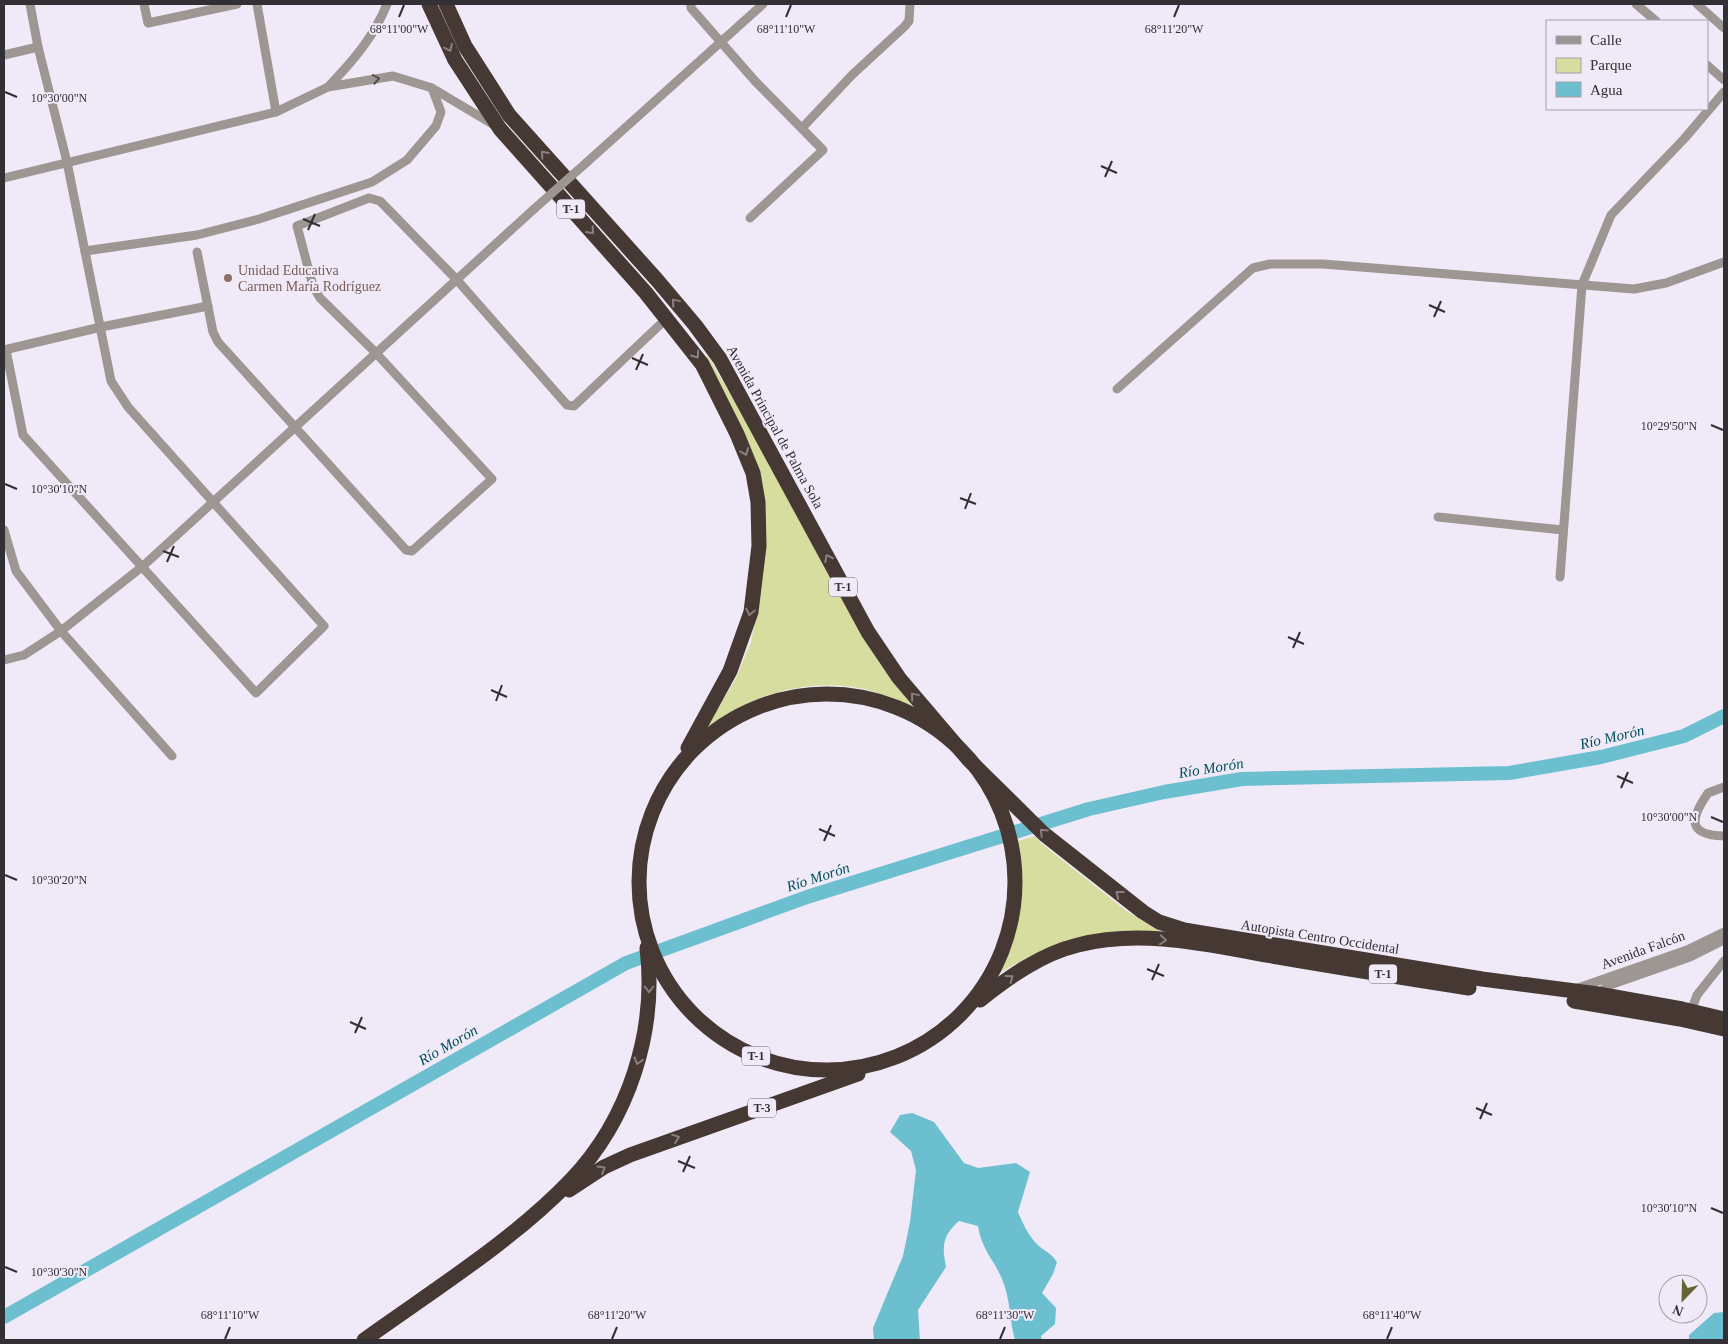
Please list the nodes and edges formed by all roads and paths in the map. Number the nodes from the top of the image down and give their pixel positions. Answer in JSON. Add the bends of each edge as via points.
{"nodes":[{"id":1,"x":30,"y":4,"type":"edge"},
{"id":2,"x":144,"y":4,"type":"edge"},
{"id":3,"x":237,"y":4,"type":"edge"},
{"id":4,"x":257,"y":4,"type":"edge"},
{"id":5,"x":387,"y":4,"type":"edge"},
{"id":6,"x":429,"y":4,"type":"edge"},
{"id":7,"x":446,"y":4,"type":"edge"},
{"id":8,"x":691,"y":4,"type":"edge"},
{"id":9,"x":762,"y":4,"type":"edge"},
{"id":10,"x":910,"y":4,"type":"edge"},
{"id":11,"x":1636,"y":4,"type":"edge"},
{"id":12,"x":1696,"y":4,"type":"edge"},
{"id":13,"x":1655,"y":20,"type":"edge"},
{"id":14,"x":1724,"y":28,"type":"edge"},
{"id":15,"x":721,"y":42,"type":"junction"},
{"id":16,"x":38,"y":47,"type":"junction"},
{"id":17,"x":4,"y":55,"type":"edge"},
{"id":18,"x":1708,"y":66,"type":"edge"},
{"id":19,"x":1724,"y":80,"type":"edge"},
{"id":20,"x":328,"y":87,"type":"junction"},
{"id":21,"x":432,"y":88,"type":"junction"},
{"id":22,"x":1724,"y":92,"type":"edge"},
{"id":23,"x":276,"y":112,"type":"junction"},
{"id":24,"x":802,"y":128,"type":"junction"},
{"id":25,"x":500,"y":129,"type":"junction"},
{"id":26,"x":67,"y":162,"type":"junction"},
{"id":27,"x":4,"y":178,"type":"edge"},
{"id":28,"x":750,"y":218,"type":"dead end"},
{"id":29,"x":85,"y":250,"type":"junction"},
{"id":30,"x":197,"y":252,"type":"dead end"},
{"id":31,"x":1724,"y":262,"type":"edge"},
{"id":32,"x":457,"y":280,"type":"junction"},
{"id":33,"x":1582,"y":285,"type":"junction"},
{"id":34,"x":208,"y":306,"type":"junction"},
{"id":35,"x":667,"y":318,"type":"junction"},
{"id":36,"x":101,"y":327,"type":"junction"},
{"id":37,"x":5,"y":350,"type":"edge"},
{"id":38,"x":375,"y":352,"type":"junction"},
{"id":39,"x":1117,"y":389,"type":"dead end"},
{"id":40,"x":295,"y":427,"type":"junction"},
{"id":41,"x":213,"y":501,"type":"junction"},
{"id":42,"x":1438,"y":517,"type":"dead end"},
{"id":43,"x":4,"y":530,"type":"edge"},
{"id":44,"x":1563,"y":530,"type":"junction"},
{"id":45,"x":143,"y":566,"type":"junction"},
{"id":46,"x":1560,"y":577,"type":"dead end"},
{"id":47,"x":61,"y":631,"type":"junction"},
{"id":48,"x":4,"y":660,"type":"edge"},
{"id":49,"x":172,"y":756,"type":"dead end"},
{"id":50,"x":968,"y":759,"type":"junction"},
{"id":51,"x":668,"y":781,"type":"junction"},
{"id":52,"x":1724,"y":787,"type":"edge"},
{"id":53,"x":1724,"y":836,"type":"edge"},
{"id":54,"x":1724,"y":932,"type":"edge"},
{"id":55,"x":1724,"y":940,"type":"edge"},
{"id":56,"x":1724,"y":961,"type":"edge"},
{"id":57,"x":652,"y":963,"type":"junction"},
{"id":58,"x":1569,"y":991,"type":"junction"},
{"id":59,"x":1595,"y":999,"type":"junction"},
{"id":60,"x":1688,"y":1015,"type":"junction"},
{"id":61,"x":957,"y":1019,"type":"junction"},
{"id":62,"x":1724,"y":1019,"type":"edge"},
{"id":63,"x":1724,"y":1029,"type":"edge"},
{"id":64,"x":894,"y":1058,"type":"junction"},
{"id":65,"x":532,"y":1216,"type":"junction"},
{"id":66,"x":364,"y":1340,"type":"edge"}],
"edges":[{"from":1,"to":16,"type":"street"},
{"from":2,"to":3,"type":"street","via":[[148,22]]},
{"from":4,"to":23,"type":"street"},
{"from":5,"to":20,"type":"street","via":[[375,30],[357,56]]},
{"from":6,"to":25,"type":"highway","number":"T-1","one_way":true,"via":[[455,60]]},
{"from":50,"to":7,"type":"highway","name":"Avenida Principal de Palma Sola","number":"T-1","one_way":true,"via":[[899,678],[868,632],[720,359],[657,280],[509,115],[465,46]]},
{"from":8,"to":15,"type":"street"},
{"from":9,"to":15,"type":"street"},
{"from":10,"to":24,"type":"street","via":[[909,21],[904,27]]},
{"from":11,"to":13,"type":"street"},
{"from":12,"to":14,"type":"street"},
{"from":15,"to":24,"type":"street"},
{"from":15,"to":32,"type":"street","bridge":true},
{"from":16,"to":17,"type":"street"},
{"from":16,"to":26,"type":"street"},
{"from":18,"to":19,"type":"street"},
{"from":20,"to":21,"type":"street","one_way":true,"via":[[393,76]]},
{"from":20,"to":23,"type":"street"},
{"from":21,"to":25,"type":"street"},
{"from":21,"to":29,"type":"street","via":[[442,112],[436,126],[407,160],[372,182],[197,235]]},
{"from":22,"to":33,"type":"street","via":[[1611,215]]},
{"from":23,"to":26,"type":"street"},
{"from":24,"to":28,"type":"street","via":[[823,150]]},
{"from":25,"to":35,"type":"highway","number":"T-1","one_way":true},
{"from":26,"to":27,"type":"street"},
{"from":26,"to":29,"type":"street"},
{"from":29,"to":36,"type":"street"},
{"from":30,"to":34,"type":"street"},
{"from":31,"to":33,"type":"street","via":[[1666,283],[1634,289]]},
{"from":32,"to":35,"type":"street","via":[[567,405],[574,406]]},
{"from":32,"to":38,"type":"street"},
{"from":32,"to":38,"type":"street","via":[[380,201],[369,198],[297,226],[313,286],[320,298]]},
{"from":33,"to":39,"type":"street","via":[[1323,264],[1270,264],[1253,268]]},
{"from":33,"to":44,"type":"street"},
{"from":34,"to":36,"type":"street"},
{"from":34,"to":40,"type":"street","via":[[218,342]]},
{"from":35,"to":51,"type":"highway","number":"T-1","one_way":true,"via":[[702,364],[737,434],[753,473],[759,530],[755,592],[741,644],[722,688]]},
{"from":36,"to":37,"type":"street"},
{"from":36,"to":41,"type":"street","via":[[111,381],[128,408]]},
{"from":37,"to":45,"type":"street","via":[[22,435]]},
{"from":38,"to":40,"type":"street"},
{"from":38,"to":40,"type":"street","via":[[492,479],[412,551],[406,550]]},
{"from":40,"to":41,"type":"street"},
{"from":41,"to":45,"type":"street"},
{"from":41,"to":45,"type":"street","via":[[324,626],[256,693]]},
{"from":42,"to":44,"type":"street"},
{"from":43,"to":47,"type":"street","via":[[16,571]]},
{"from":44,"to":46,"type":"street"},
{"from":45,"to":47,"type":"street"},
{"from":47,"to":48,"type":"street","via":[[24,656]]},
{"from":47,"to":49,"type":"street"},
{"from":50,"to":51,"type":"highway","number":"T-1","via":[[935,729],[894,708],[850,696],[805,696],[761,707],[727,723],[697,746]]},
{"from":58,"to":50,"type":"highway","name":"Autopista Centro Occidental","number":"T-1","one_way":true,"via":[[1384,964],[1176,928],[1142,912],[1068,854]]},
{"from":50,"to":61,"type":"highway","number":"T-1","via":[[987,783],[1003,815],[1011,841],[1015,891],[1006,943],[986,984]]},
{"from":51,"to":57,"type":"highway","number":"T-1","via":[[648,822],[641,851],[639,896]]},
{"from":52,"to":53,"type":"street","via":[[1708,793],[1695,817],[1701,833]]},
{"from":54,"to":58,"type":"street","name":"Avenida Falcón","via":[[1686,950]]},
{"from":55,"to":59,"type":"street","name":"Avenida Falcón","via":[[1690,957],[1607,986]]},
{"from":56,"to":60,"type":"street","via":[[1697,995]]},
{"from":57,"to":64,"type":"highway","number":"T-1","via":[[696,1017],[726,1040],[760,1058],[789,1066],[827,1070],[864,1067]]},
{"from":57,"to":65,"type":"highway","number":"T-3","one_way":true,"via":[[646,1027],[624,1099],[580,1170]]},
{"from":58,"to":59,"type":"highway","name":"Autopista Centro Occidental","number":"T-1"},
{"from":59,"to":60,"type":"highway","name":"Autopista Centro Occidental","number":"T-1"},
{"from":61,"to":59,"type":"highway","name":"Autopista Centro Occidental","number":"T-1","one_way":true,"via":[[1015,974],[1047,956],[1077,945],[1127,938],[1190,942],[1400,977]]},
{"from":60,"to":62,"type":"highway","name":"Autopista Centro Occidental","number":"T-1"},
{"from":60,"to":63,"type":"highway","name":"Autopista Centro Occidental","number":"T-1"},
{"from":61,"to":64,"type":"highway","number":"T-1","via":[[928,1042]]},
{"from":65,"to":64,"type":"highway","number":"T-3","one_way":true,"via":[[604,1168],[630,1155]]},
{"from":65,"to":66,"type":"highway","number":"T-3"}]}
